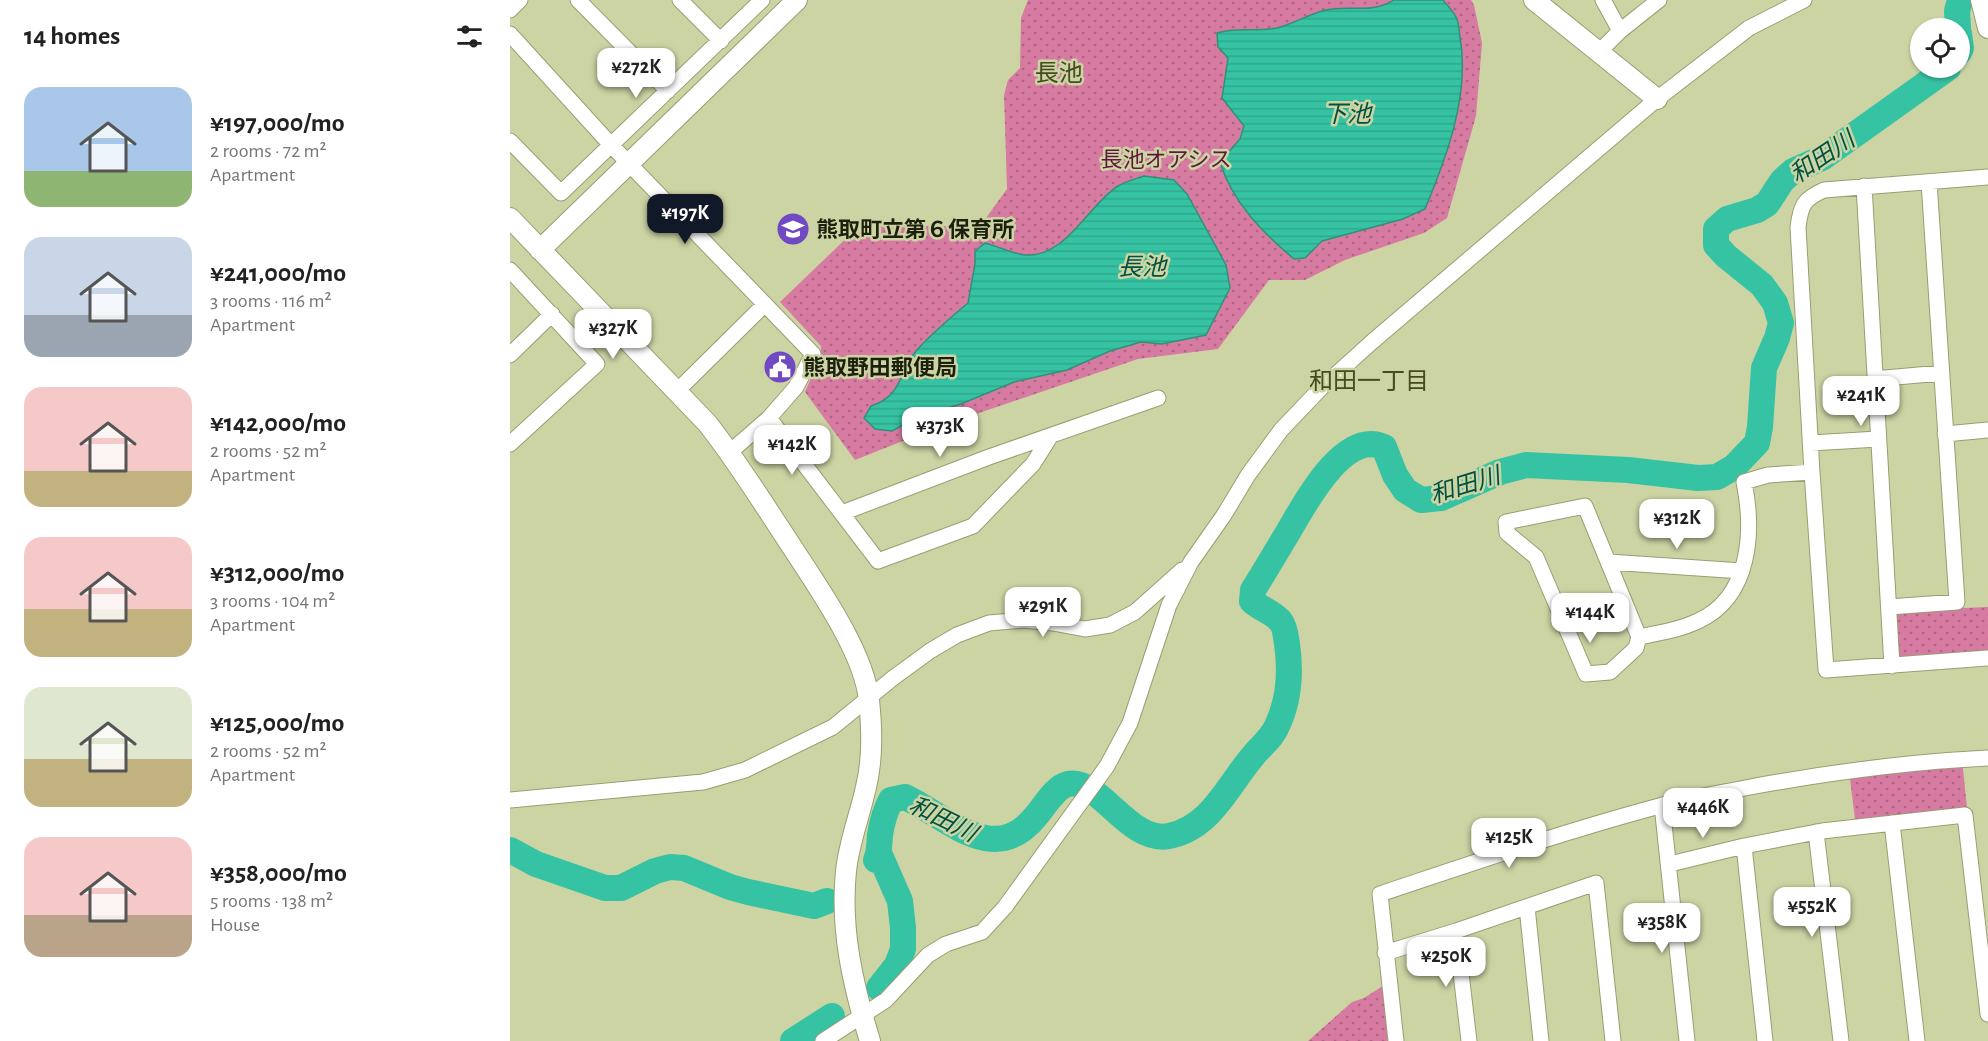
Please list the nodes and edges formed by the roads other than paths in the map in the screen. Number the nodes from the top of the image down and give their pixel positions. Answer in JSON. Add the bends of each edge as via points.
{"nodes":[{"id":1,"x":520,"y":0,"type":"edge"},
{"id":2,"x":578,"y":0,"type":"edge"},
{"id":3,"x":680,"y":0,"type":"edge"},
{"id":4,"x":762,"y":0,"type":"edge"},
{"id":5,"x":797,"y":0,"type":"edge"},
{"id":6,"x":1534,"y":0,"type":"edge"},
{"id":7,"x":1603,"y":0,"type":"edge"},
{"id":8,"x":1659,"y":0,"type":"edge"},
{"id":9,"x":1804,"y":0,"type":"edge"},
{"id":10,"x":1981,"y":0,"type":"edge"},
{"id":11,"x":510,"y":10,"type":"edge"},
{"id":12,"x":1988,"y":28,"type":"edge"},
{"id":13,"x":1620,"y":31,"type":"junction"},
{"id":14,"x":510,"y":34,"type":"edge"},
{"id":15,"x":721,"y":41,"type":"junction"},
{"id":16,"x":1600,"y":51,"type":"junction"},
{"id":17,"x":668,"y":91,"type":"junction"},
{"id":18,"x":1658,"y":99,"type":"junction"},
{"id":19,"x":510,"y":141,"type":"edge"},
{"id":20,"x":611,"y":145,"type":"junction"},
{"id":21,"x":630,"y":162,"type":"junction"},
{"id":22,"x":1988,"y":177,"type":"edge"},
{"id":23,"x":1929,"y":182,"type":"junction"},
{"id":24,"x":1864,"y":186,"type":"junction"},
{"id":25,"x":510,"y":218,"type":"edge"},
{"id":26,"x":540,"y":250,"type":"junction"},
{"id":27,"x":510,"y":270,"type":"edge"},
{"id":28,"x":765,"y":304,"type":"junction"},
{"id":29,"x":552,"y":314,"type":"junction"},
{"id":30,"x":510,"y":355,"type":"edge"},
{"id":31,"x":1941,"y":373,"type":"junction"},
{"id":32,"x":1874,"y":379,"type":"junction"},
{"id":33,"x":677,"y":391,"type":"junction"},
{"id":34,"x":1158,"y":398,"type":"dead end"},
{"id":35,"x":769,"y":418,"type":"junction"},
{"id":36,"x":1988,"y":430,"type":"edge"},
{"id":37,"x":1946,"y":434,"type":"junction"},
{"id":38,"x":1050,"y":437,"type":"junction"},
{"id":39,"x":1878,"y":438,"type":"junction"},
{"id":40,"x":510,"y":444,"type":"edge"},
{"id":41,"x":1811,"y":444,"type":"junction"},
{"id":42,"x":730,"y":452,"type":"junction"},
{"id":43,"x":1812,"y":472,"type":"junction"},
{"id":44,"x":842,"y":513,"type":"junction"},
{"id":45,"x":1191,"y":562,"type":"junction"},
{"id":46,"x":1609,"y":562,"type":"junction"},
{"id":47,"x":1742,"y":571,"type":"junction"},
{"id":48,"x":1889,"y":608,"type":"junction"},
{"id":49,"x":1639,"y":637,"type":"junction"},
{"id":50,"x":1988,"y":658,"type":"edge"},
{"id":51,"x":1892,"y":666,"type":"junction"},
{"id":52,"x":869,"y":698,"type":"junction"},
{"id":53,"x":1988,"y":758,"type":"edge"},
{"id":54,"x":510,"y":800,"type":"edge"},
{"id":55,"x":1662,"y":805,"type":"junction"},
{"id":56,"x":1892,"y":823,"type":"junction"},
{"id":57,"x":1816,"y":832,"type":"junction"},
{"id":58,"x":1744,"y":846,"type":"junction"},
{"id":59,"x":1670,"y":864,"type":"junction"},
{"id":60,"x":1527,"y":907,"type":"junction"},
{"id":61,"x":1456,"y":931,"type":"junction"},
{"id":62,"x":1385,"y":953,"type":"junction"},
{"id":63,"x":1988,"y":1014,"type":"edge"},
{"id":64,"x":863,"y":1017,"type":"junction"},
{"id":65,"x":824,"y":1041,"type":"edge"},
{"id":66,"x":870,"y":1041,"type":"edge"},
{"id":67,"x":1396,"y":1041,"type":"edge"},
{"id":68,"x":1469,"y":1041,"type":"edge"},
{"id":69,"x":1541,"y":1041,"type":"edge"},
{"id":70,"x":1613,"y":1041,"type":"edge"},
{"id":71,"x":1687,"y":1041,"type":"edge"},
{"id":72,"x":1765,"y":1041,"type":"edge"},
{"id":73,"x":1841,"y":1041,"type":"edge"},
{"id":74,"x":1917,"y":1041,"type":"edge"}],
"edges":[{"from":1,"to":11,"type":"street"},
{"from":2,"to":17,"type":"street"},
{"from":3,"to":15,"type":"street"},
{"from":4,"to":15,"type":"street"},
{"from":5,"to":21,"type":"street"},
{"from":6,"to":16,"type":"street"},
{"from":7,"to":13,"type":"street"},
{"from":8,"to":13,"type":"street"},
{"from":9,"to":18,"type":"street","via":[[1749,28]]},
{"from":10,"to":12,"type":"street"},
{"from":13,"to":16,"type":"street"},
{"from":14,"to":20,"type":"street"},
{"from":15,"to":17,"type":"street"},
{"from":16,"to":18,"type":"street"},
{"from":17,"to":20,"type":"street"},
{"from":18,"to":45,"type":"street","via":[[1322,387],[1263,453]]},
{"from":19,"to":20,"type":"street","via":[[561,193]]},
{"from":20,"to":21,"type":"street"},
{"from":21,"to":26,"type":"street"},
{"from":21,"to":28,"type":"street"},
{"from":22,"to":23,"type":"street"},
{"from":23,"to":24,"type":"street"},
{"from":23,"to":31,"type":"street"},
{"from":24,"to":32,"type":"street"},
{"from":24,"to":41,"type":"street","via":[[1824,190],[1809,197],[1800,210]]},
{"from":25,"to":26,"type":"street"},
{"from":26,"to":33,"type":"street"},
{"from":27,"to":29,"type":"street"},
{"from":28,"to":33,"type":"street"},
{"from":28,"to":35,"type":"street","via":[[813,354],[796,387]]},
{"from":29,"to":30,"type":"street"},
{"from":29,"to":40,"type":"street","via":[[597,364]]},
{"from":31,"to":32,"type":"street"},
{"from":31,"to":37,"type":"street"},
{"from":32,"to":39,"type":"street"},
{"from":33,"to":42,"type":"street"},
{"from":34,"to":38,"type":"street"},
{"from":35,"to":42,"type":"street"},
{"from":35,"to":44,"type":"street"},
{"from":36,"to":37,"type":"street"},
{"from":37,"to":48,"type":"street","via":[[1957,602]]},
{"from":38,"to":44,"type":"street"},
{"from":38,"to":44,"type":"street","via":[[1033,464],[973,526],[878,561]]},
{"from":39,"to":41,"type":"street"},
{"from":39,"to":48,"type":"street"},
{"from":41,"to":43,"type":"street"},
{"from":42,"to":52,"type":"street","via":[[830,607],[857,659]]},
{"from":43,"to":47,"type":"street","via":[[1768,475],[1744,482],[1750,534]]},
{"from":43,"to":51,"type":"street","via":[[1826,670]]},
{"from":45,"to":52,"type":"street","via":[[1136,612],[1110,625],[1084,629],[1024,620],[989,623],[930,651]]},
{"from":45,"to":64,"type":"street","via":[[1169,605],[1130,723],[1107,766],[1077,808],[1005,907],[982,932],[946,944],[928,955],[886,1000]]},
{"from":46,"to":47,"type":"street"},
{"from":46,"to":49,"type":"street"},
{"from":46,"to":49,"type":"street","via":[[1585,506],[1506,522],[1507,533],[1536,557],[1586,675],[1610,672],[1636,648]]},
{"from":47,"to":49,"type":"street","via":[[1734,590],[1700,620]]},
{"from":48,"to":51,"type":"street"},
{"from":50,"to":51,"type":"street"},
{"from":52,"to":54,"type":"street","via":[[833,727],[745,770],[703,782]]},
{"from":52,"to":64,"type":"street","via":[[871,747],[867,784],[846,869],[844,909],[848,953]]},
{"from":53,"to":55,"type":"street","via":[[1920,762],[1797,778]]},
{"from":55,"to":59,"type":"street"},
{"from":55,"to":62,"type":"street","via":[[1380,894]]},
{"from":56,"to":57,"type":"street"},
{"from":56,"to":63,"type":"street","via":[[1965,815]]},
{"from":56,"to":74,"type":"street"},
{"from":57,"to":58,"type":"street"},
{"from":57,"to":73,"type":"street"},
{"from":58,"to":59,"type":"street"},
{"from":58,"to":72,"type":"street"},
{"from":59,"to":71,"type":"street"},
{"from":60,"to":61,"type":"street"},
{"from":60,"to":69,"type":"street"},
{"from":60,"to":70,"type":"street","via":[[1596,883]]},
{"from":61,"to":62,"type":"street"},
{"from":61,"to":68,"type":"street"},
{"from":62,"to":67,"type":"street"},
{"from":64,"to":65,"type":"street"},
{"from":64,"to":66,"type":"street"}]}
